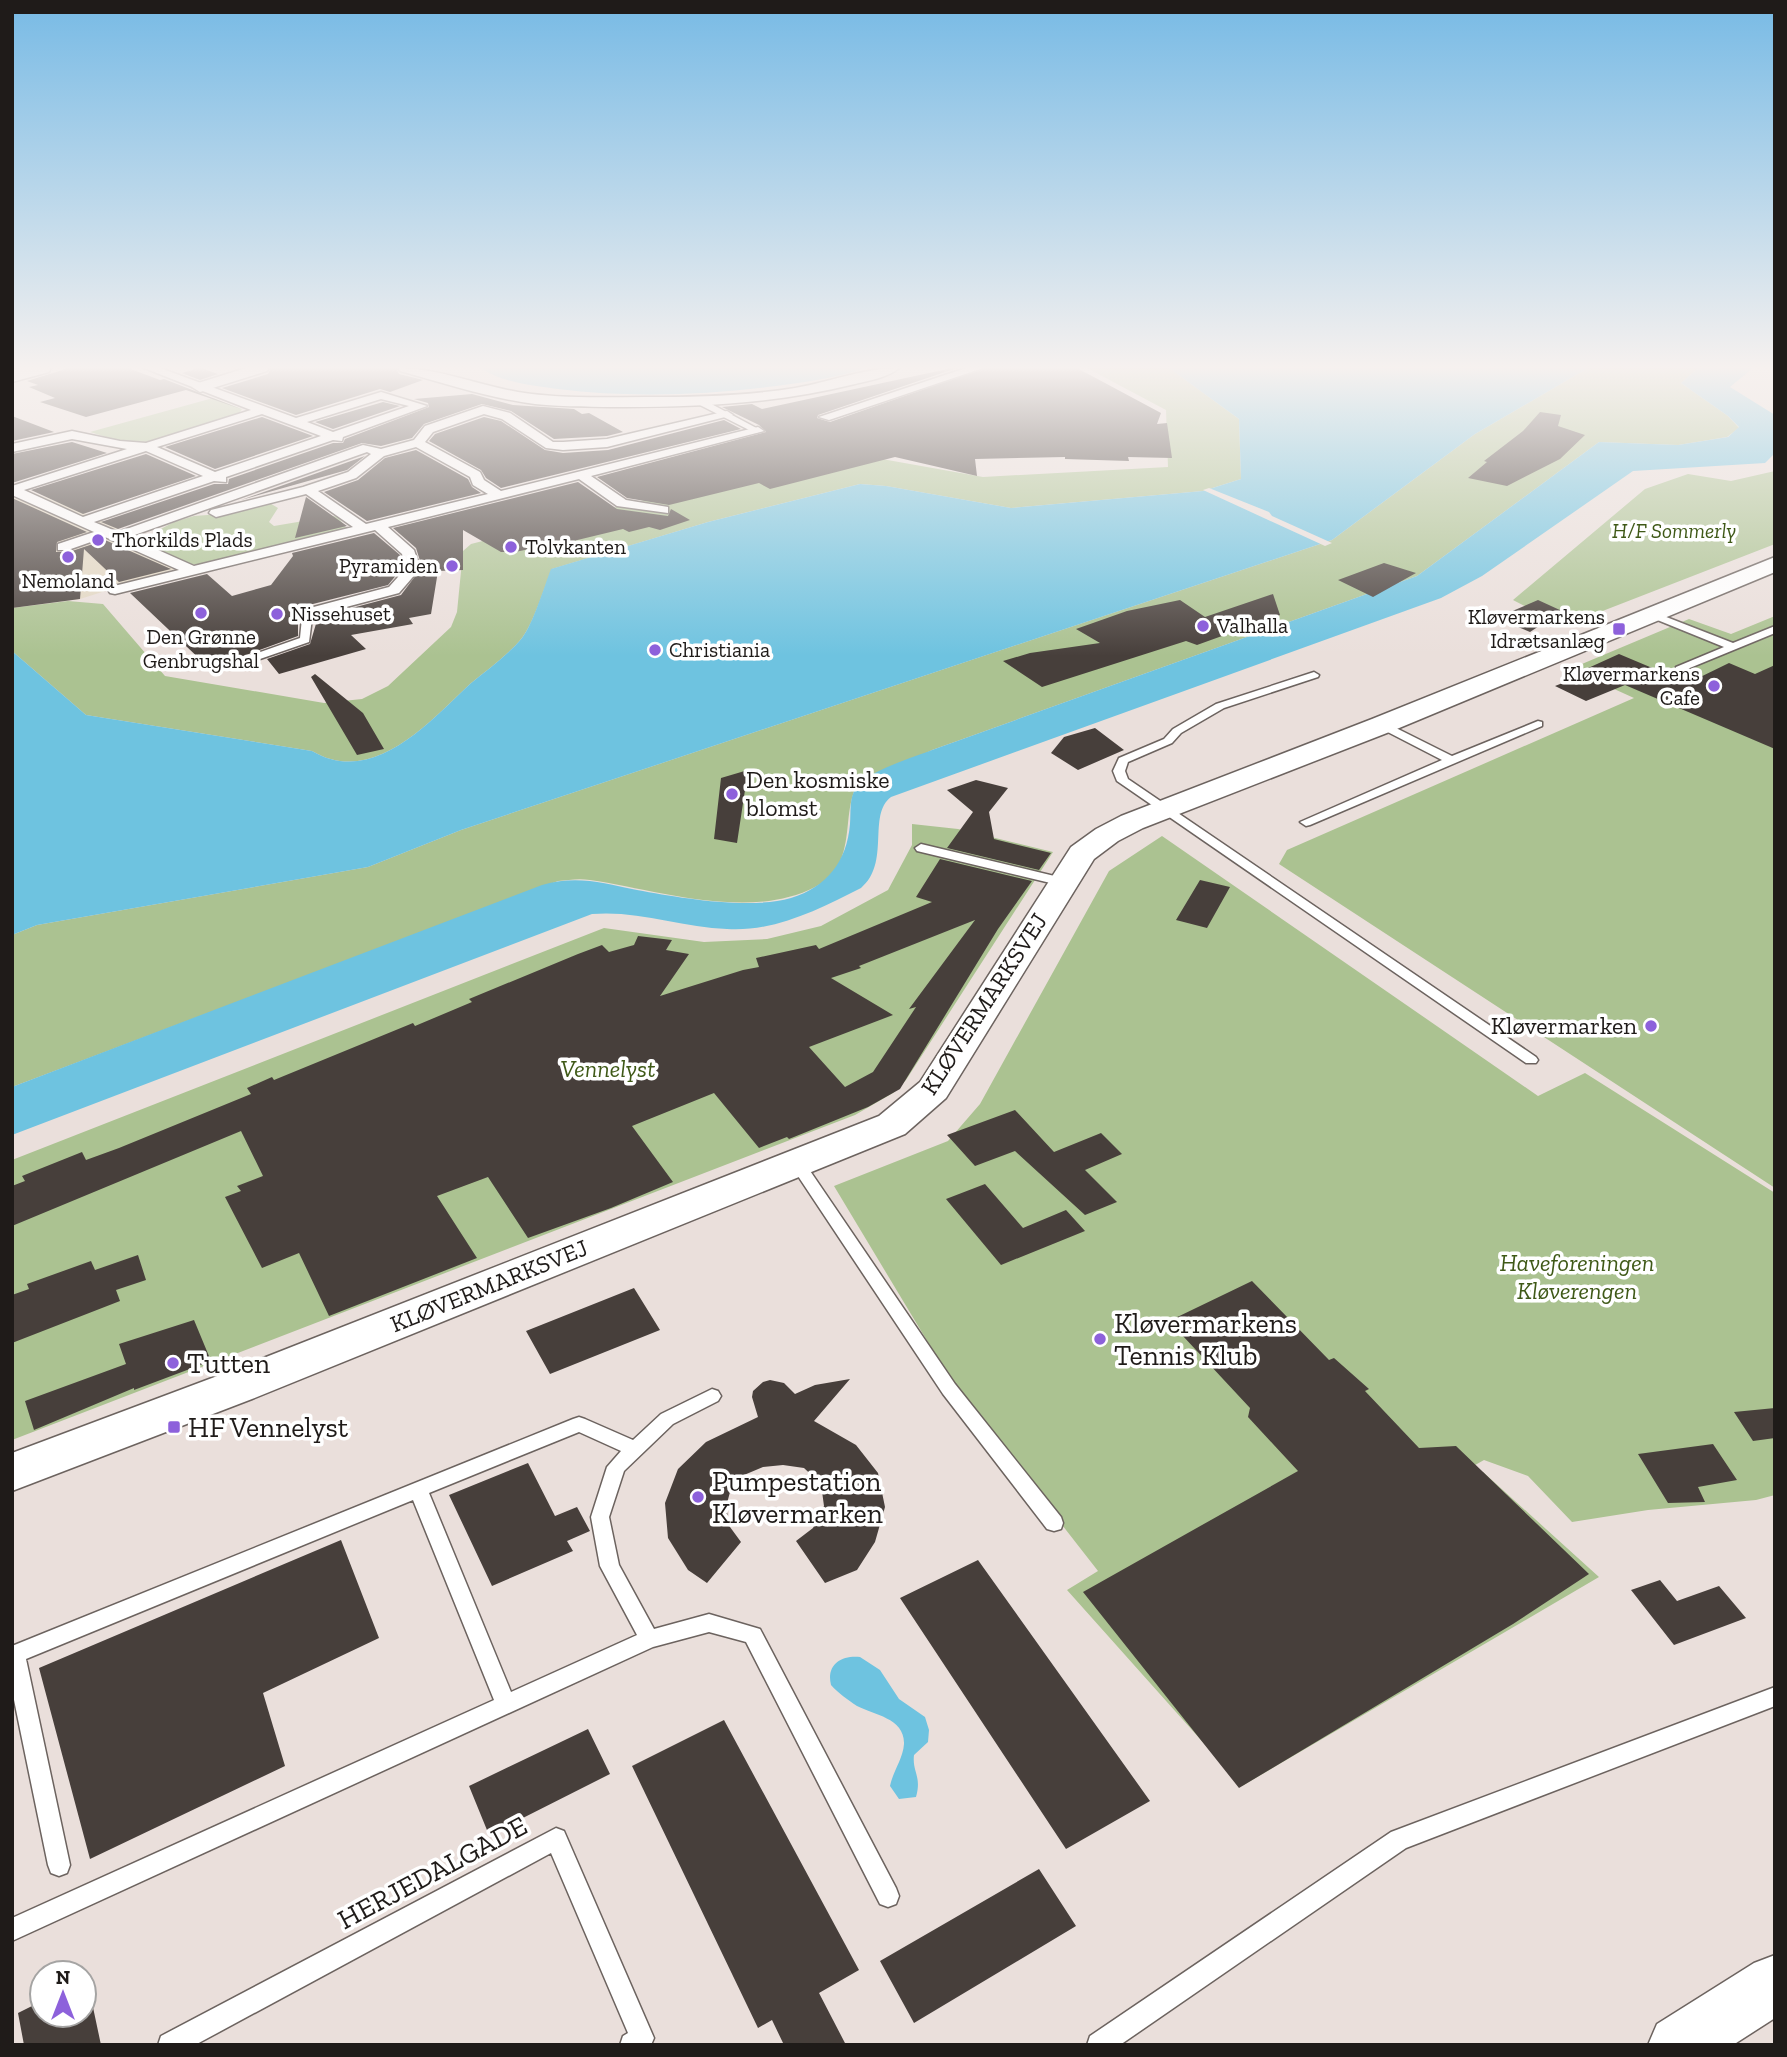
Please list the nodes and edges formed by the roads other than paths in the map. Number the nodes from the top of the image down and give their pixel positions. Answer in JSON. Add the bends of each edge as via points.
{"nodes":[{"id":1,"x":93,"y":464,"type":"edge"},
{"id":2,"x":186,"y":464,"type":"edge"},
{"id":3,"x":249,"y":464,"type":"edge"},
{"id":4,"x":330,"y":464,"type":"edge"},
{"id":5,"x":362,"y":464,"type":"edge"},
{"id":6,"x":456,"y":464,"type":"edge"},
{"id":7,"x":626,"y":464,"type":"edge"},
{"id":8,"x":581,"y":475,"type":"junction"},
{"id":9,"x":214,"y":476,"type":"junction"},
{"id":10,"x":12,"y":490,"type":"edge"},
{"id":11,"x":249,"y":490,"type":"junction"},
{"id":12,"x":308,"y":490,"type":"junction"},
{"id":13,"x":500,"y":496,"type":"junction"},
{"id":14,"x":663,"y":510,"type":"dead end"},
{"id":15,"x":190,"y":512,"type":"junction"},
{"id":16,"x":83,"y":521,"type":"junction"},
{"id":17,"x":373,"y":529,"type":"junction"},
{"id":18,"x":112,"y":535,"type":"junction"},
{"id":19,"x":63,"y":547,"type":"dead end"},
{"id":20,"x":1775,"y":564,"type":"edge"},
{"id":21,"x":195,"y":572,"type":"junction"},
{"id":22,"x":115,"y":590,"type":"dead end"},
{"id":23,"x":1653,"y":615,"type":"junction"},
{"id":24,"x":307,"y":618,"type":"joint"},
{"id":25,"x":1775,"y":629,"type":"edge"},
{"id":26,"x":1733,"y":647,"type":"junction"},
{"id":27,"x":256,"y":657,"type":"dead end"},
{"id":28,"x":1680,"y":669,"type":"dead end"},
{"id":29,"x":1314,"y":675,"type":"dead end"},
{"id":30,"x":1538,"y":724,"type":"dead end"},
{"id":31,"x":1382,"y":725,"type":"junction"},
{"id":32,"x":1452,"y":761,"type":"junction"},
{"id":33,"x":1164,"y":809,"type":"junction"},
{"id":34,"x":1306,"y":822,"type":"dead end"},
{"id":35,"x":921,"y":848,"type":"dead end"},
{"id":36,"x":1063,"y":882,"type":"junction"},
{"id":37,"x":1531,"y":1060,"type":"dead end"},
{"id":38,"x":797,"y":1163,"type":"junction"},
{"id":39,"x":712,"y":1396,"type":"dead end"},
{"id":40,"x":635,"y":1449,"type":"junction"},
{"id":41,"x":12,"y":1472,"type":"edge"},
{"id":42,"x":418,"y":1489,"type":"junction"},
{"id":43,"x":1054,"y":1523,"type":"dead end"},
{"id":44,"x":649,"y":1639,"type":"junction"},
{"id":45,"x":14,"y":1655,"type":"edge"},
{"id":46,"x":1775,"y":1696,"type":"edge"},
{"id":47,"x":506,"y":1704,"type":"junction"},
{"id":48,"x":59,"y":1865,"type":"dead end"},
{"id":49,"x":888,"y":1896,"type":"dead end"},
{"id":50,"x":12,"y":1930,"type":"edge"},
{"id":51,"x":1775,"y":1984,"type":"edge"},
{"id":52,"x":170,"y":2045,"type":"edge"},
{"id":53,"x":632,"y":2045,"type":"edge"},
{"id":54,"x":1099,"y":2045,"type":"edge"},
{"id":55,"x":1678,"y":2045,"type":"edge"}],
"edges":[{"from":1,"to":10,"type":"street"},
{"from":2,"to":9,"type":"street"},
{"from":3,"to":9,"type":"street"},
{"from":4,"to":11,"type":"street"},
{"from":5,"to":12,"type":"street","via":[[352,475]]},
{"from":6,"to":13,"type":"street"},
{"from":7,"to":8,"type":"street"},
{"from":8,"to":13,"type":"street"},
{"from":8,"to":14,"type":"street","via":[[622,503]]},
{"from":9,"to":11,"type":"street"},
{"from":9,"to":16,"type":"street"},
{"from":10,"to":16,"type":"street"},
{"from":11,"to":15,"type":"street"},
{"from":12,"to":15,"type":"street","via":[[221,513]]},
{"from":12,"to":17,"type":"street"},
{"from":13,"to":17,"type":"street"},
{"from":15,"to":18,"type":"street"},
{"from":16,"to":18,"type":"street"},
{"from":17,"to":21,"type":"street"},
{"from":17,"to":24,"type":"street","via":[[409,553],[413,568],[406,579],[394,590],[311,612]]},
{"from":18,"to":19,"type":"street"},
{"from":18,"to":21,"type":"street"},
{"from":20,"to":23,"type":"street","name":"KLØVERMARKSVEJ"},
{"from":21,"to":22,"type":"street"},
{"from":23,"to":26,"type":"lane"},
{"from":23,"to":31,"type":"street","name":"KLØVERMARKSVEJ"},
{"from":24,"to":27,"type":"lane","via":[[305,640]]},
{"from":25,"to":26,"type":"lane"},
{"from":26,"to":28,"type":"lane"},
{"from":29,"to":33,"type":"lane","via":[[1220,706],[1168,741],[1123,760],[1119,771],[1124,781]]},
{"from":30,"to":32,"type":"lane"},
{"from":31,"to":32,"type":"lane"},
{"from":31,"to":33,"type":"street","name":"KLØVERMARKSVEJ"},
{"from":32,"to":34,"type":"lane"},
{"from":33,"to":36,"type":"street","name":"KLØVERMARKSVEJ","via":[[1132,822],[1082,853]]},
{"from":33,"to":37,"type":"lane"},
{"from":35,"to":36,"type":"lane"},
{"from":36,"to":38,"type":"street","name":"KLØVERMARKSVEJ","via":[[933,1090],[892,1125]]},
{"from":38,"to":41,"type":"street","name":"KLØVERMARKSVEJ"},
{"from":38,"to":43,"type":"lane","via":[[949,1389]]},
{"from":39,"to":40,"type":"lane","via":[[667,1419]]},
{"from":40,"to":42,"type":"lane","via":[[579,1424]]},
{"from":40,"to":44,"type":"lane","via":[[616,1467],[600,1517],[610,1566]]},
{"from":42,"to":45,"type":"lane"},
{"from":42,"to":47,"type":"lane"},
{"from":44,"to":47,"type":"lane"},
{"from":44,"to":49,"type":"lane","via":[[709,1623],[753,1635]]},
{"from":45,"to":48,"type":"lane"},
{"from":46,"to":54,"type":"lane","via":[[1399,1840]]},
{"from":47,"to":50,"type":"lane"},
{"from":51,"to":55,"type":"street"},
{"from":52,"to":53,"type":"lane","name":"HERJEDALGADE","via":[[556,1839],[642,2038]]}]}
